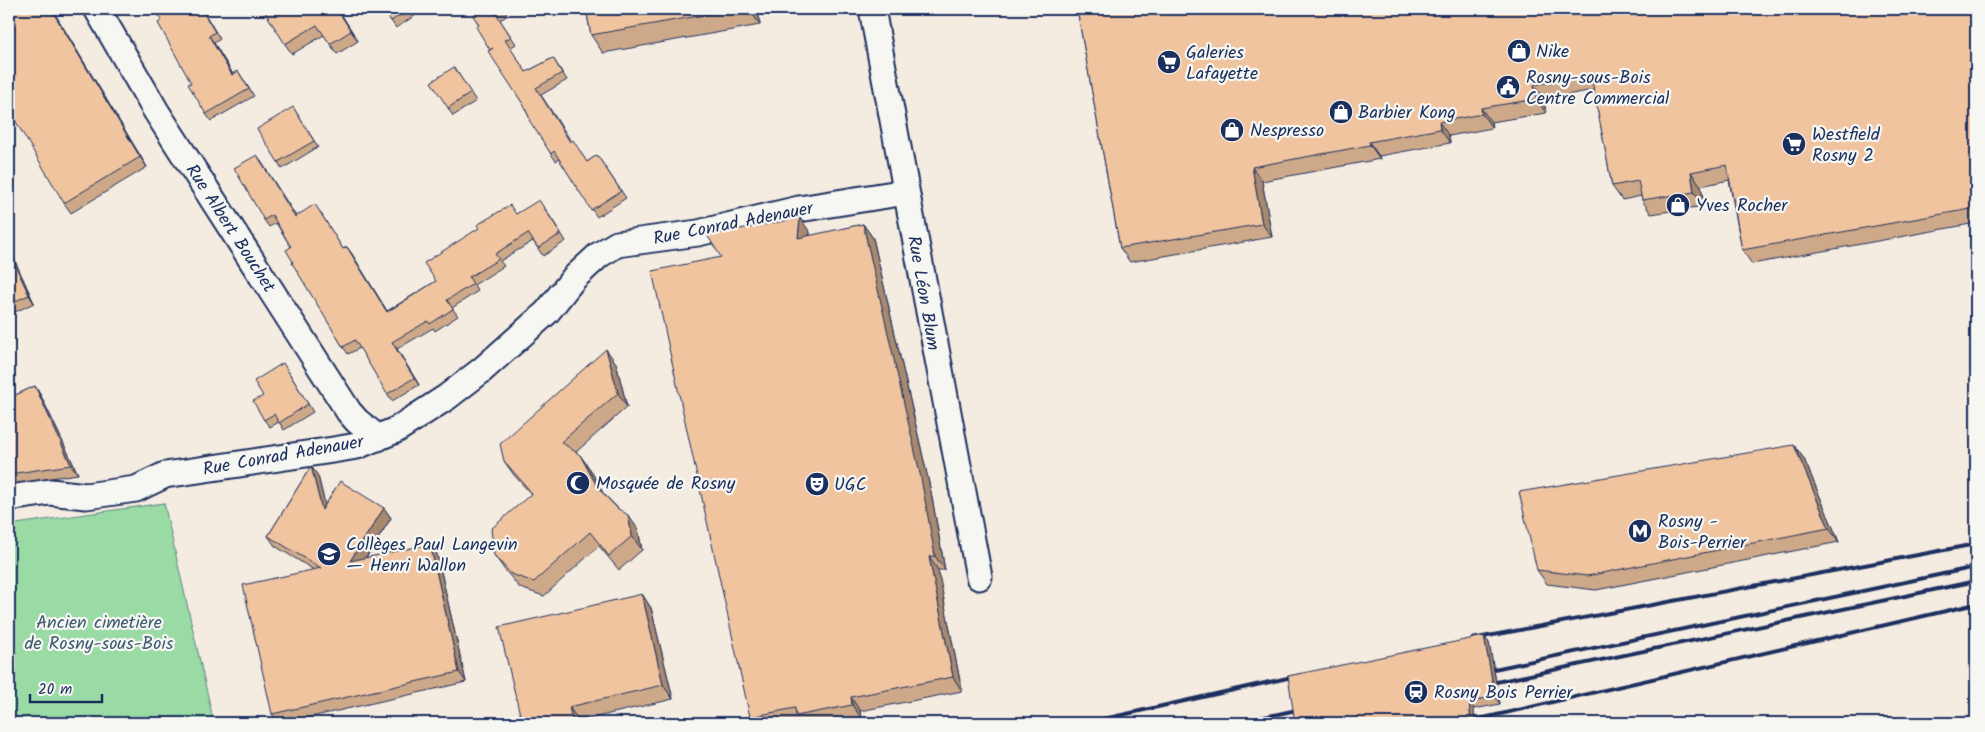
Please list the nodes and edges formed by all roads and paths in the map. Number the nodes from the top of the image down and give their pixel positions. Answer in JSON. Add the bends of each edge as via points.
{"nodes":[{"id":1,"x":97,"y":9,"type":"edge"},
{"id":2,"x":872,"y":9,"type":"edge"},
{"id":3,"x":906,"y":192,"type":"junction"},
{"id":4,"x":378,"y":438,"type":"junction"},
{"id":5,"x":9,"y":498,"type":"edge"},
{"id":6,"x":979,"y":577,"type":"dead end"}],
"edges":[{"from":1,"to":4,"type":"street","name":"Rue Albert Bouchet","via":[[156,111],[349,412]]},
{"from":2,"to":3,"type":"street","name":"Rue Léon Blum"},
{"from":3,"to":4,"type":"street","name":"Rue Conrad Adenauer","via":[[799,208],[698,234],[617,244],[599,255],[574,278],[547,312],[482,370],[396,430]]},
{"from":3,"to":6,"type":"street","name":"Rue Léon Blum"},
{"from":4,"to":5,"type":"street","name":"Rue Conrad Adenauer","via":[[334,450],[164,475],[136,489],[86,496],[50,492]]}]}
